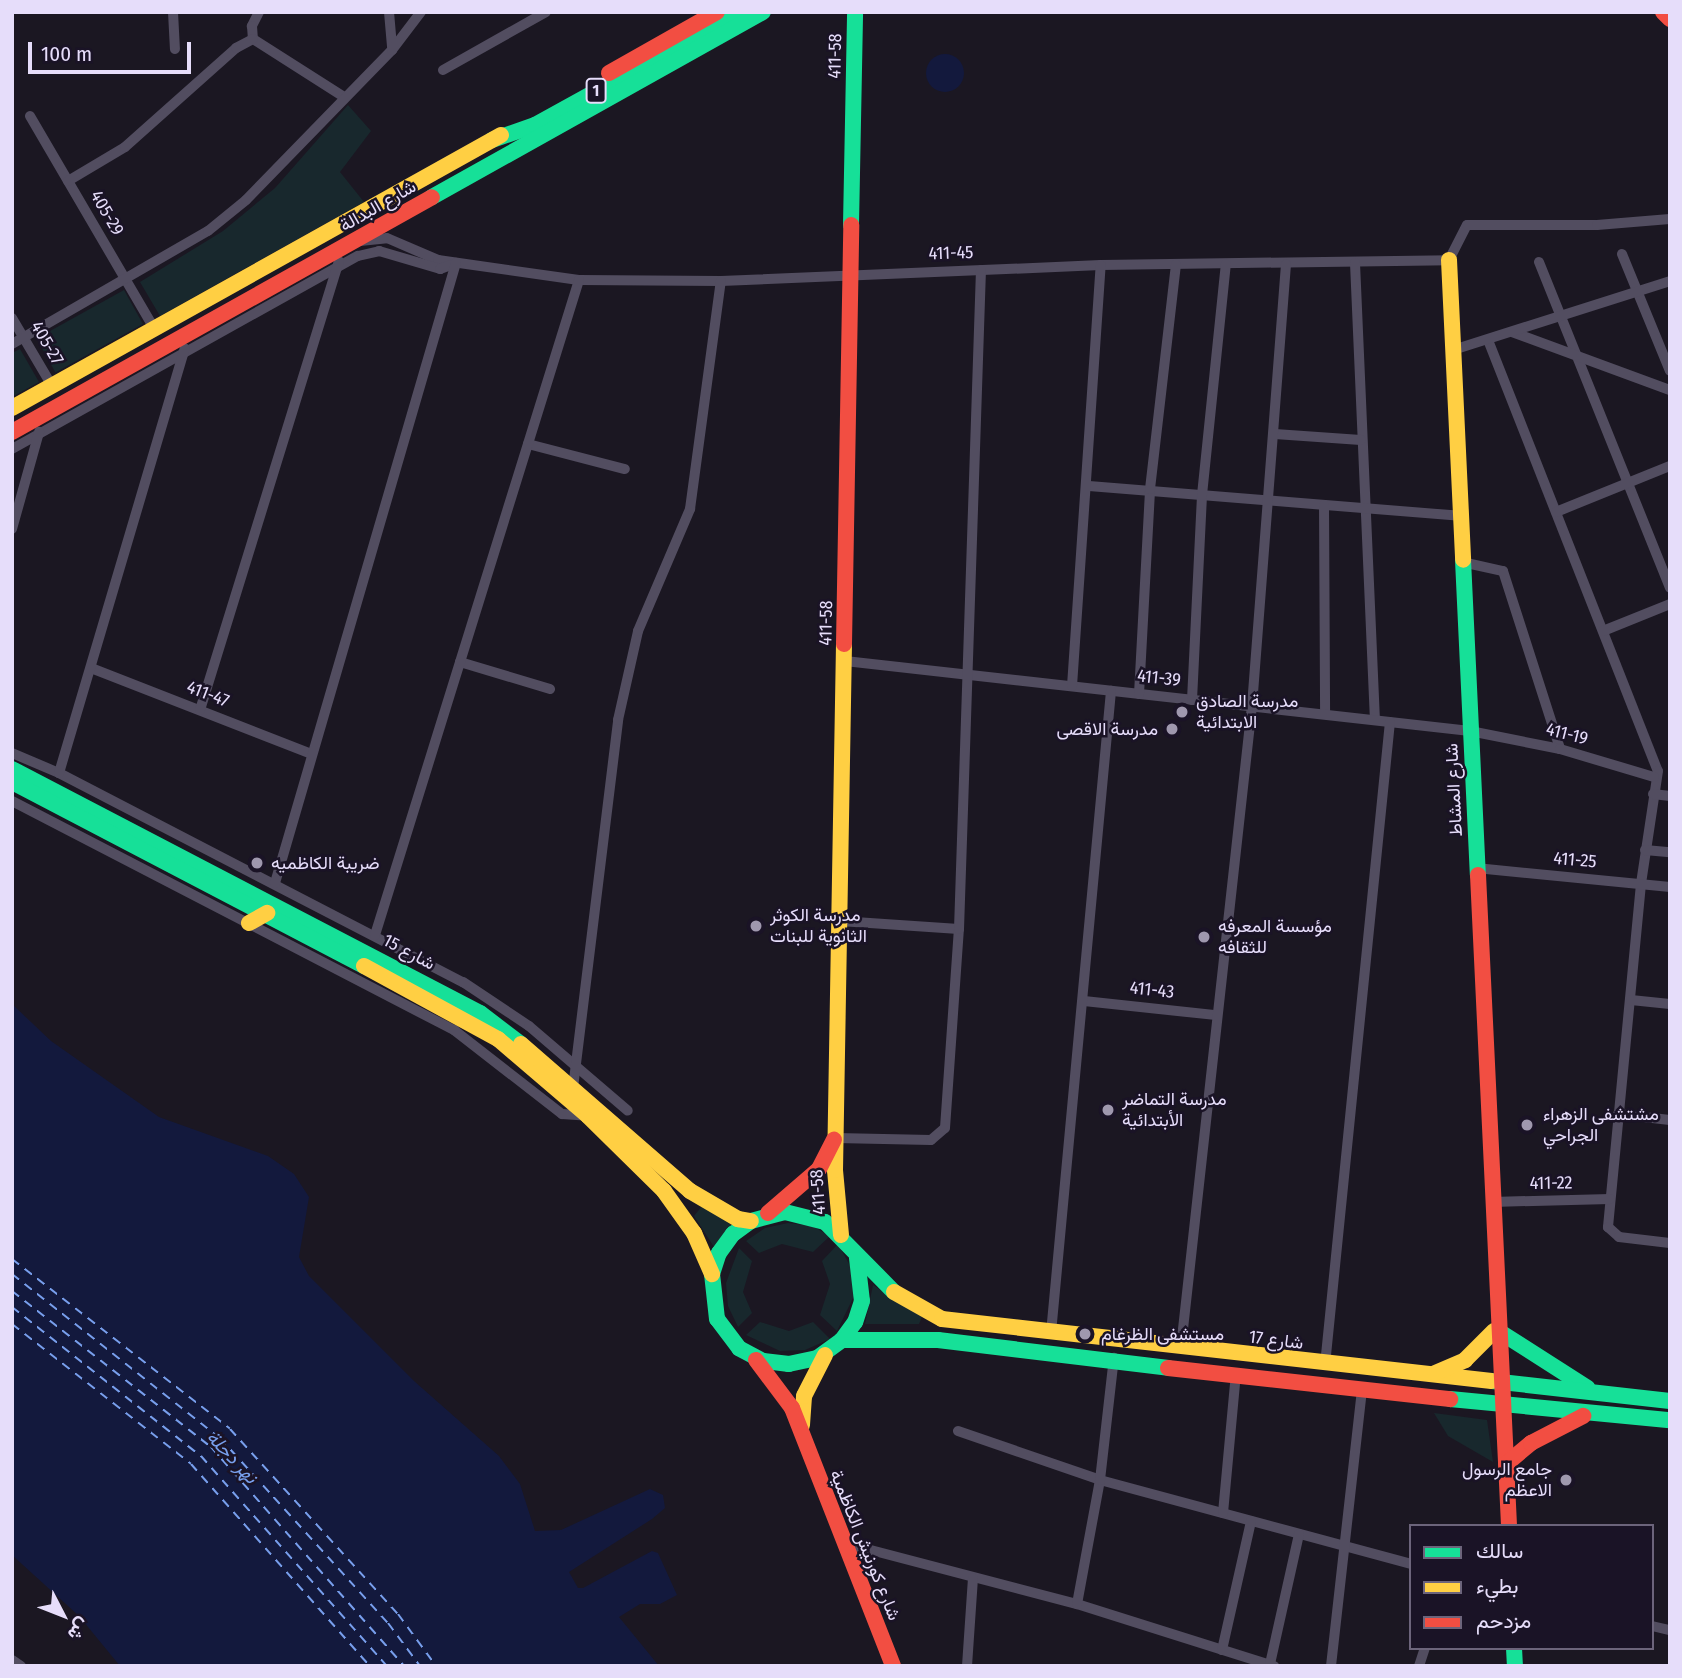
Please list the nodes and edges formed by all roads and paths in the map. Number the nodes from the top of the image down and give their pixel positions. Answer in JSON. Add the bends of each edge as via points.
{"nodes":[{"id":1,"x":173,"y":12,"type":"edge"},
{"id":2,"x":260,"y":12,"type":"edge"},
{"id":3,"x":389,"y":12,"type":"edge"},
{"id":4,"x":421,"y":12,"type":"edge"},
{"id":5,"x":546,"y":12,"type":"edge"},
{"id":6,"x":716,"y":12,"type":"edge"},
{"id":7,"x":740,"y":12,"type":"edge"},
{"id":8,"x":763,"y":12,"type":"edge"},
{"id":9,"x":855,"y":12,"type":"edge"},
{"id":10,"x":1663,"y":12,"type":"edge"},
{"id":11,"x":1670,"y":19,"type":"edge"},
{"id":12,"x":253,"y":39,"type":"junction"},
{"id":13,"x":175,"y":49,"type":"dead end"},
{"id":14,"x":392,"y":50,"type":"junction"},
{"id":15,"x":443,"y":70,"type":"dead end"},
{"id":16,"x":344,"y":97,"type":"junction"},
{"id":17,"x":30,"y":116,"type":"dead end"},
{"id":18,"x":492,"y":140,"type":"junction"},
{"id":19,"x":68,"y":181,"type":"junction"},
{"id":20,"x":1670,"y":219,"type":"edge"},
{"id":21,"x":354,"y":242,"type":"junction"},
{"id":22,"x":1622,"y":254,"type":"dead end"},
{"id":23,"x":338,"y":258,"type":"junction"},
{"id":24,"x":1449,"y":260,"type":"junction"},
{"id":25,"x":1539,"y":262,"type":"dead end"},
{"id":26,"x":456,"y":263,"type":"junction"},
{"id":27,"x":1355,"y":263,"type":"junction"},
{"id":28,"x":1226,"y":264,"type":"junction"},
{"id":29,"x":1286,"y":264,"type":"junction"},
{"id":30,"x":1101,"y":265,"type":"junction"},
{"id":31,"x":1176,"y":265,"type":"junction"},
{"id":32,"x":981,"y":270,"type":"junction"},
{"id":33,"x":851,"y":274,"type":"junction"},
{"id":34,"x":126,"y":280,"type":"junction"},
{"id":35,"x":579,"y":280,"type":"junction"},
{"id":36,"x":721,"y":281,"type":"junction"},
{"id":37,"x":1670,"y":281,"type":"edge"},
{"id":38,"x":1637,"y":292,"type":"junction"},
{"id":39,"x":1561,"y":316,"type":"junction"},
{"id":40,"x":12,"y":318,"type":"edge"},
{"id":41,"x":170,"y":320,"type":"junction"},
{"id":42,"x":155,"y":328,"type":"junction"},
{"id":43,"x":1512,"y":332,"type":"junction"},
{"id":44,"x":24,"y":338,"type":"junction"},
{"id":45,"x":1488,"y":340,"type":"junction"},
{"id":46,"x":12,"y":344,"type":"edge"},
{"id":47,"x":184,"y":345,"type":"junction"},
{"id":48,"x":1453,"y":350,"type":"junction"},
{"id":49,"x":1577,"y":358,"type":"junction"},
{"id":50,"x":1670,"y":371,"type":"edge"},
{"id":51,"x":51,"y":386,"type":"junction"},
{"id":52,"x":1670,"y":390,"type":"edge"},
{"id":53,"x":12,"y":408,"type":"edge"},
{"id":54,"x":36,"y":427,"type":"junction"},
{"id":55,"x":12,"y":432,"type":"edge"},
{"id":56,"x":1275,"y":434,"type":"junction"},
{"id":57,"x":1361,"y":440,"type":"junction"},
{"id":58,"x":528,"y":444,"type":"junction"},
{"id":59,"x":12,"y":449,"type":"edge"},
{"id":60,"x":1670,"y":466,"type":"edge"},
{"id":61,"x":625,"y":469,"type":"dead end"},
{"id":62,"x":1628,"y":483,"type":"junction"},
{"id":63,"x":1088,"y":486,"type":"junction"},
{"id":64,"x":1150,"y":489,"type":"junction"},
{"id":65,"x":1202,"y":495,"type":"junction"},
{"id":66,"x":1270,"y":500,"type":"junction"},
{"id":67,"x":1324,"y":505,"type":"junction"},
{"id":68,"x":1363,"y":508,"type":"junction"},
{"id":69,"x":1556,"y":512,"type":"junction"},
{"id":70,"x":1460,"y":516,"type":"junction"},
{"id":71,"x":12,"y":529,"type":"edge"},
{"id":72,"x":1462,"y":562,"type":"junction"},
{"id":73,"x":1670,"y":588,"type":"edge"},
{"id":74,"x":1670,"y":604,"type":"edge"},
{"id":75,"x":1603,"y":631,"type":"junction"},
{"id":76,"x":845,"y":660,"type":"junction"},
{"id":77,"x":460,"y":662,"type":"junction"},
{"id":78,"x":91,"y":668,"type":"junction"},
{"id":79,"x":968,"y":675,"type":"junction"},
{"id":80,"x":1072,"y":686,"type":"junction"},
{"id":81,"x":550,"y":689,"type":"dead end"},
{"id":82,"x":1111,"y":691,"type":"junction"},
{"id":83,"x":1139,"y":694,"type":"junction"},
{"id":84,"x":1192,"y":700,"type":"junction"},
{"id":85,"x":1252,"y":706,"type":"junction"},
{"id":86,"x":200,"y":710,"type":"junction"},
{"id":87,"x":1325,"y":714,"type":"junction"},
{"id":88,"x":1376,"y":720,"type":"junction"},
{"id":89,"x":1390,"y":722,"type":"junction"},
{"id":90,"x":1470,"y":731,"type":"junction"},
{"id":91,"x":1560,"y":749,"type":"junction"},
{"id":92,"x":12,"y":753,"type":"edge"},
{"id":93,"x":312,"y":754,"type":"junction"},
{"id":94,"x":1670,"y":765,"type":"edge"},
{"id":95,"x":12,"y":769,"type":"edge"},
{"id":96,"x":60,"y":773,"type":"junction"},
{"id":97,"x":1656,"y":774,"type":"junction"},
{"id":98,"x":12,"y":782,"type":"edge"},
{"id":99,"x":1653,"y":794,"type":"junction"},
{"id":100,"x":1670,"y":796,"type":"edge"},
{"id":101,"x":12,"y":801,"type":"edge"},
{"id":102,"x":165,"y":828,"type":"junction"},
{"id":103,"x":148,"y":837,"type":"junction"},
{"id":104,"x":1645,"y":850,"type":"junction"},
{"id":105,"x":1670,"y":852,"type":"edge"},
{"id":106,"x":1476,"y":868,"type":"junction"},
{"id":107,"x":275,"y":883,"type":"junction"},
{"id":108,"x":1641,"y":884,"type":"junction"},
{"id":109,"x":1670,"y":887,"type":"edge"},
{"id":110,"x":267,"y":913,"type":"junction"},
{"id":111,"x":840,"y":921,"type":"junction"},
{"id":112,"x":249,"y":923,"type":"junction"},
{"id":113,"x":960,"y":929,"type":"junction"},
{"id":114,"x":375,"y":935,"type":"junction"},
{"id":115,"x":1631,"y":1000,"type":"junction"},
{"id":116,"x":1084,"y":1001,"type":"junction"},
{"id":117,"x":1670,"y":1004,"type":"edge"},
{"id":118,"x":1216,"y":1015,"type":"junction"},
{"id":119,"x":574,"y":1065,"type":"junction"},
{"id":120,"x":573,"y":1088,"type":"junction"},
{"id":121,"x":628,"y":1111,"type":"dead end"},
{"id":122,"x":1618,"y":1114,"type":"junction"},
{"id":123,"x":588,"y":1116,"type":"junction"},
{"id":124,"x":1670,"y":1121,"type":"edge"},
{"id":125,"x":836,"y":1138,"type":"junction"},
{"id":126,"x":1610,"y":1199,"type":"junction"},
{"id":127,"x":1492,"y":1202,"type":"junction"},
{"id":128,"x":758,"y":1218,"type":"junction"},
{"id":129,"x":841,"y":1235,"type":"junction"},
{"id":130,"x":1670,"y":1243,"type":"edge"},
{"id":131,"x":857,"y":1258,"type":"junction"},
{"id":132,"x":712,"y":1274,"type":"junction"},
{"id":133,"x":1497,"y":1327,"type":"junction"},
{"id":134,"x":1051,"y":1333,"type":"junction"},
{"id":135,"x":842,"y":1340,"type":"junction"},
{"id":136,"x":1181,"y":1347,"type":"junction"},
{"id":137,"x":826,"y":1354,"type":"junction"},
{"id":138,"x":751,"y":1356,"type":"junction"},
{"id":139,"x":1114,"y":1358,"type":"junction"},
{"id":140,"x":1325,"y":1365,"type":"junction"},
{"id":141,"x":1236,"y":1374,"type":"junction"},
{"id":142,"x":1427,"y":1376,"type":"junction"},
{"id":143,"x":1501,"y":1383,"type":"junction"},
{"id":144,"x":1362,"y":1391,"type":"junction"},
{"id":145,"x":1596,"y":1392,"type":"junction"},
{"id":146,"x":1670,"y":1401,"type":"edge"},
{"id":147,"x":1502,"y":1406,"type":"junction"},
{"id":148,"x":1589,"y":1413,"type":"junction"},
{"id":149,"x":1670,"y":1420,"type":"edge"},
{"id":150,"x":958,"y":1431,"type":"dead end"},
{"id":151,"x":802,"y":1438,"type":"junction"},
{"id":152,"x":1506,"y":1464,"type":"junction"},
{"id":153,"x":1100,"y":1480,"type":"junction"},
{"id":154,"x":1223,"y":1513,"type":"junction"},
{"id":155,"x":1251,"y":1521,"type":"junction"},
{"id":156,"x":1509,"y":1524,"type":"edge"},
{"id":157,"x":1300,"y":1534,"type":"junction"},
{"id":158,"x":844,"y":1543,"type":"junction"},
{"id":159,"x":1346,"y":1546,"type":"junction"},
{"id":160,"x":1409,"y":1563,"type":"edge"},
{"id":161,"x":973,"y":1578,"type":"junction"},
{"id":162,"x":1077,"y":1604,"type":"junction"},
{"id":163,"x":1222,"y":1650,"type":"junction"},
{"id":164,"x":12,"y":1660,"type":"edge"},
{"id":165,"x":1272,"y":1665,"type":"edge"},
{"id":166,"x":21,"y":1666,"type":"edge"},
{"id":167,"x":893,"y":1666,"type":"edge"},
{"id":168,"x":967,"y":1666,"type":"edge"},
{"id":169,"x":1331,"y":1666,"type":"edge"}],
"edges":[{"from":1,"to":13,"type":"street"},
{"from":2,"to":12,"type":"street","via":[[252,26]]},
{"from":3,"to":14,"type":"street"},
{"from":4,"to":14,"type":"street"},
{"from":5,"to":15,"type":"street"},
{"from":6,"to":18,"type":"main road","name":"شارع البدالة"},
{"from":7,"to":18,"type":"main road","number":"1","via":[[535,125]]},
{"from":8,"to":21,"type":"main road","name":"شارع البدالة"},
{"from":9,"to":33,"type":"main road","name":"411-58"},
{"from":10,"to":11,"type":"main road"},
{"from":12,"to":16,"type":"street"},
{"from":12,"to":19,"type":"street","via":[[236,48],[135,139]]},
{"from":14,"to":16,"type":"street"},
{"from":16,"to":34,"type":"street","via":[[246,200],[208,231]]},
{"from":17,"to":19,"type":"street","name":"405-29"},
{"from":18,"to":41,"type":"main road","name":"شارع البدالة"},
{"from":19,"to":34,"type":"street","name":"405-29"},
{"from":20,"to":24,"type":"street","via":[[1598,225],[1467,225]]},
{"from":21,"to":23,"type":"main road","name":"شارع البدالة"},
{"from":21,"to":26,"type":"street","via":[[387,238],[423,255]]},
{"from":22,"to":38,"type":"street"},
{"from":23,"to":26,"type":"street","via":[[379,251],[440,269]]},
{"from":23,"to":47,"type":"main road","name":"شارع البدالة"},
{"from":23,"to":86,"type":"street"},
{"from":24,"to":27,"type":"street","name":"411-45"},
{"from":24,"to":48,"type":"main road","name":"شارع المشاط"},
{"from":25,"to":39,"type":"street"},
{"from":26,"to":35,"type":"street","name":"411-45"},
{"from":26,"to":93,"type":"street"},
{"from":27,"to":29,"type":"street","name":"411-45"},
{"from":27,"to":57,"type":"street"},
{"from":28,"to":29,"type":"street","name":"411-45"},
{"from":28,"to":31,"type":"street","name":"411-45"},
{"from":28,"to":65,"type":"street"},
{"from":29,"to":56,"type":"street"},
{"from":30,"to":31,"type":"street","name":"411-45"},
{"from":30,"to":32,"type":"street","name":"411-45"},
{"from":30,"to":63,"type":"street"},
{"from":31,"to":64,"type":"street"},
{"from":32,"to":33,"type":"street","name":"411-45"},
{"from":32,"to":79,"type":"street"},
{"from":33,"to":36,"type":"street","name":"411-45"},
{"from":33,"to":76,"type":"main road","name":"411-58"},
{"from":34,"to":42,"type":"street","name":"405-29"},
{"from":34,"to":44,"type":"street"},
{"from":35,"to":36,"type":"street","name":"411-45"},
{"from":35,"to":58,"type":"street"},
{"from":36,"to":119,"type":"street","via":[[690,509],[638,631],[618,720]]},
{"from":37,"to":38,"type":"street"},
{"from":38,"to":39,"type":"street"},
{"from":38,"to":50,"type":"street"},
{"from":39,"to":43,"type":"street"},
{"from":39,"to":49,"type":"street"},
{"from":40,"to":44,"type":"street","name":"405-27"},
{"from":41,"to":42,"type":"main road","name":"شارع البدالة"},
{"from":41,"to":47,"type":"main road"},
{"from":42,"to":51,"type":"main road","name":"شارع البدالة"},
{"from":43,"to":45,"type":"street"},
{"from":43,"to":49,"type":"street"},
{"from":44,"to":46,"type":"street"},
{"from":44,"to":51,"type":"street","name":"405-27"},
{"from":45,"to":48,"type":"street"},
{"from":45,"to":69,"type":"street"},
{"from":47,"to":54,"type":"main road","name":"شارع البدالة"},
{"from":47,"to":78,"type":"street"},
{"from":48,"to":70,"type":"main road","name":"شارع المشاط"},
{"from":49,"to":52,"type":"street"},
{"from":49,"to":62,"type":"street"},
{"from":51,"to":53,"type":"main road","name":"شارع البدالة"},
{"from":54,"to":55,"type":"main road","name":"شارع البدالة"},
{"from":54,"to":59,"type":"street"},
{"from":54,"to":71,"type":"street"},
{"from":56,"to":57,"type":"street"},
{"from":56,"to":66,"type":"street"},
{"from":57,"to":68,"type":"street"},
{"from":58,"to":61,"type":"street"},
{"from":58,"to":77,"type":"street"},
{"from":60,"to":62,"type":"street"},
{"from":62,"to":69,"type":"street"},
{"from":62,"to":73,"type":"street"},
{"from":63,"to":64,"type":"street"},
{"from":63,"to":80,"type":"street"},
{"from":64,"to":65,"type":"street"},
{"from":64,"to":83,"type":"street"},
{"from":65,"to":66,"type":"street"},
{"from":65,"to":84,"type":"street"},
{"from":66,"to":67,"type":"street"},
{"from":66,"to":85,"type":"street"},
{"from":67,"to":68,"type":"street"},
{"from":67,"to":87,"type":"street"},
{"from":68,"to":70,"type":"street"},
{"from":68,"to":88,"type":"street"},
{"from":69,"to":75,"type":"street"},
{"from":70,"to":72,"type":"main road","name":"شارع المشاط"},
{"from":72,"to":90,"type":"main road","name":"شارع المشاط"},
{"from":72,"to":91,"type":"street","via":[[1494,565],[1503,571]]},
{"from":74,"to":75,"type":"street"},
{"from":75,"to":97,"type":"street"},
{"from":76,"to":79,"type":"street","name":"411-39"},
{"from":76,"to":111,"type":"main road","name":"411-58"},
{"from":77,"to":81,"type":"street"},
{"from":77,"to":114,"type":"street"},
{"from":78,"to":86,"type":"street","name":"411-47"},
{"from":78,"to":96,"type":"street"},
{"from":79,"to":80,"type":"street","name":"411-39"},
{"from":79,"to":113,"type":"street"},
{"from":80,"to":82,"type":"street","name":"411-39"},
{"from":82,"to":83,"type":"street","name":"411-39"},
{"from":82,"to":116,"type":"street"},
{"from":83,"to":84,"type":"street","name":"411-39"},
{"from":84,"to":85,"type":"street","name":"411-39"},
{"from":85,"to":87,"type":"street","name":"411-39"},
{"from":85,"to":118,"type":"street"},
{"from":86,"to":93,"type":"street","name":"411-47"},
{"from":87,"to":88,"type":"street","name":"411-39"},
{"from":88,"to":89,"type":"street","name":"411-39"},
{"from":89,"to":90,"type":"street","name":"411-39"},
{"from":89,"to":140,"type":"street"},
{"from":90,"to":91,"type":"street","name":"411-19"},
{"from":90,"to":106,"type":"main road","name":"شارع المشاط"},
{"from":91,"to":97,"type":"street","name":"411-19"},
{"from":92,"to":96,"type":"street"},
{"from":93,"to":107,"type":"street"},
{"from":94,"to":97,"type":"street"},
{"from":95,"to":103,"type":"main road","name":"شارع 15"},
{"from":96,"to":102,"type":"street"},
{"from":97,"to":99,"type":"street"},
{"from":98,"to":110,"type":"main road","name":"شارع 15"},
{"from":99,"to":100,"type":"street"},
{"from":99,"to":104,"type":"street"},
{"from":101,"to":112,"type":"street"},
{"from":102,"to":103,"type":"main road"},
{"from":102,"to":107,"type":"street"},
{"from":103,"to":120,"type":"main road","name":"شارع 15","via":[[480,1013]]},
{"from":104,"to":105,"type":"street"},
{"from":104,"to":108,"type":"street"},
{"from":106,"to":108,"type":"street","name":"411-25"},
{"from":106,"to":127,"type":"main road","name":"شارع المشاط"},
{"from":107,"to":114,"type":"street"},
{"from":108,"to":109,"type":"street","name":"411-25"},
{"from":108,"to":115,"type":"street"},
{"from":110,"to":112,"type":"main road"},
{"from":110,"to":123,"type":"main road","name":"شارع 15","via":[[483,1029]]},
{"from":111,"to":113,"type":"street"},
{"from":111,"to":125,"type":"main road","name":"411-58"},
{"from":112,"to":123,"type":"street","via":[[460,1034],[562,1114]]},
{"from":113,"to":125,"type":"street","via":[[945,1128],[931,1140]]},
{"from":114,"to":119,"type":"street","via":[[497,1003]]},
{"from":115,"to":117,"type":"street"},
{"from":115,"to":122,"type":"street"},
{"from":116,"to":118,"type":"street","name":"411-43"},
{"from":116,"to":134,"type":"street"},
{"from":118,"to":136,"type":"street"},
{"from":119,"to":120,"type":"street"},
{"from":119,"to":121,"type":"street"},
{"from":120,"to":128,"type":"main road","name":"شارع 15","via":[[690,1191],[730,1215]]},
{"from":122,"to":124,"type":"street"},
{"from":122,"to":126,"type":"street"},
{"from":123,"to":132,"type":"main road","name":"شارع 15","via":[[675,1205]]},
{"from":125,"to":128,"type":"main road","via":[[819,1169],[794,1195]]},
{"from":125,"to":129,"type":"main road","name":"411-58"},
{"from":126,"to":127,"type":"street","name":"411-22"},
{"from":126,"to":130,"type":"street","via":[[1611,1234]]},
{"from":127,"to":133,"type":"main road","name":"شارع المشاط"},
{"from":128,"to":129,"type":"main road","via":[[805,1214]]},
{"from":128,"to":132,"type":"main road","via":[[733,1234]]},
{"from":129,"to":131,"type":"main road"},
{"from":131,"to":134,"type":"main road","name":"شارع 17","via":[[885,1287],[942,1319]]},
{"from":131,"to":135,"type":"main road","via":[[862,1301]]},
{"from":132,"to":138,"type":"main road","via":[[717,1319],[729,1338]]},
{"from":133,"to":142,"type":"main road","via":[[1465,1360]]},
{"from":133,"to":143,"type":"main road","name":"شارع المشاط"},
{"from":133,"to":145,"type":"main road"},
{"from":134,"to":136,"type":"main road","name":"شارع 17"},
{"from":135,"to":137,"type":"main road"},
{"from":135,"to":139,"type":"main road","via":[[902,1337]]},
{"from":136,"to":140,"type":"main road","name":"شارع 17"},
{"from":137,"to":138,"type":"main road","via":[[789,1364]]},
{"from":137,"to":151,"type":"main road","name":"شارع كورنيش الكاظمية","via":[[804,1396]]},
{"from":138,"to":151,"type":"main road","name":"شارع كورنيش الكاظمية","via":[[775,1381]]},
{"from":139,"to":141,"type":"main road"},
{"from":139,"to":153,"type":"street"},
{"from":140,"to":142,"type":"main road","name":"شارع 17"},
{"from":141,"to":144,"type":"main road"},
{"from":141,"to":154,"type":"street"},
{"from":142,"to":143,"type":"main road","name":"شارع 17"},
{"from":143,"to":145,"type":"main road","name":"شارع 17"},
{"from":143,"to":147,"type":"main road","name":"شارع المشاط"},
{"from":144,"to":147,"type":"main road"},
{"from":144,"to":159,"type":"street"},
{"from":145,"to":146,"type":"main road","name":"شارع 17"},
{"from":147,"to":148,"type":"main road"},
{"from":147,"to":152,"type":"main road","name":"شارع المشاط"},
{"from":148,"to":149,"type":"main road"},
{"from":148,"to":152,"type":"main road","via":[[1549,1431]]},
{"from":150,"to":153,"type":"street"},
{"from":151,"to":158,"type":"main road","name":"شارع كورنيش الكاظمية"},
{"from":152,"to":156,"type":"main road","name":"شارع المشاط"},
{"from":153,"to":154,"type":"street"},
{"from":153,"to":162,"type":"street"},
{"from":154,"to":155,"type":"street"},
{"from":155,"to":157,"type":"street"},
{"from":155,"to":163,"type":"street"},
{"from":157,"to":159,"type":"street"},
{"from":157,"to":165,"type":"street"},
{"from":158,"to":161,"type":"street"},
{"from":158,"to":167,"type":"main road","name":"شارع كورنيش الكاظمية"},
{"from":159,"to":160,"type":"street"},
{"from":159,"to":169,"type":"street"},
{"from":161,"to":162,"type":"street"},
{"from":161,"to":168,"type":"street"},
{"from":162,"to":163,"type":"street"},
{"from":163,"to":165,"type":"street"},
{"from":164,"to":166,"type":"street"}]}
